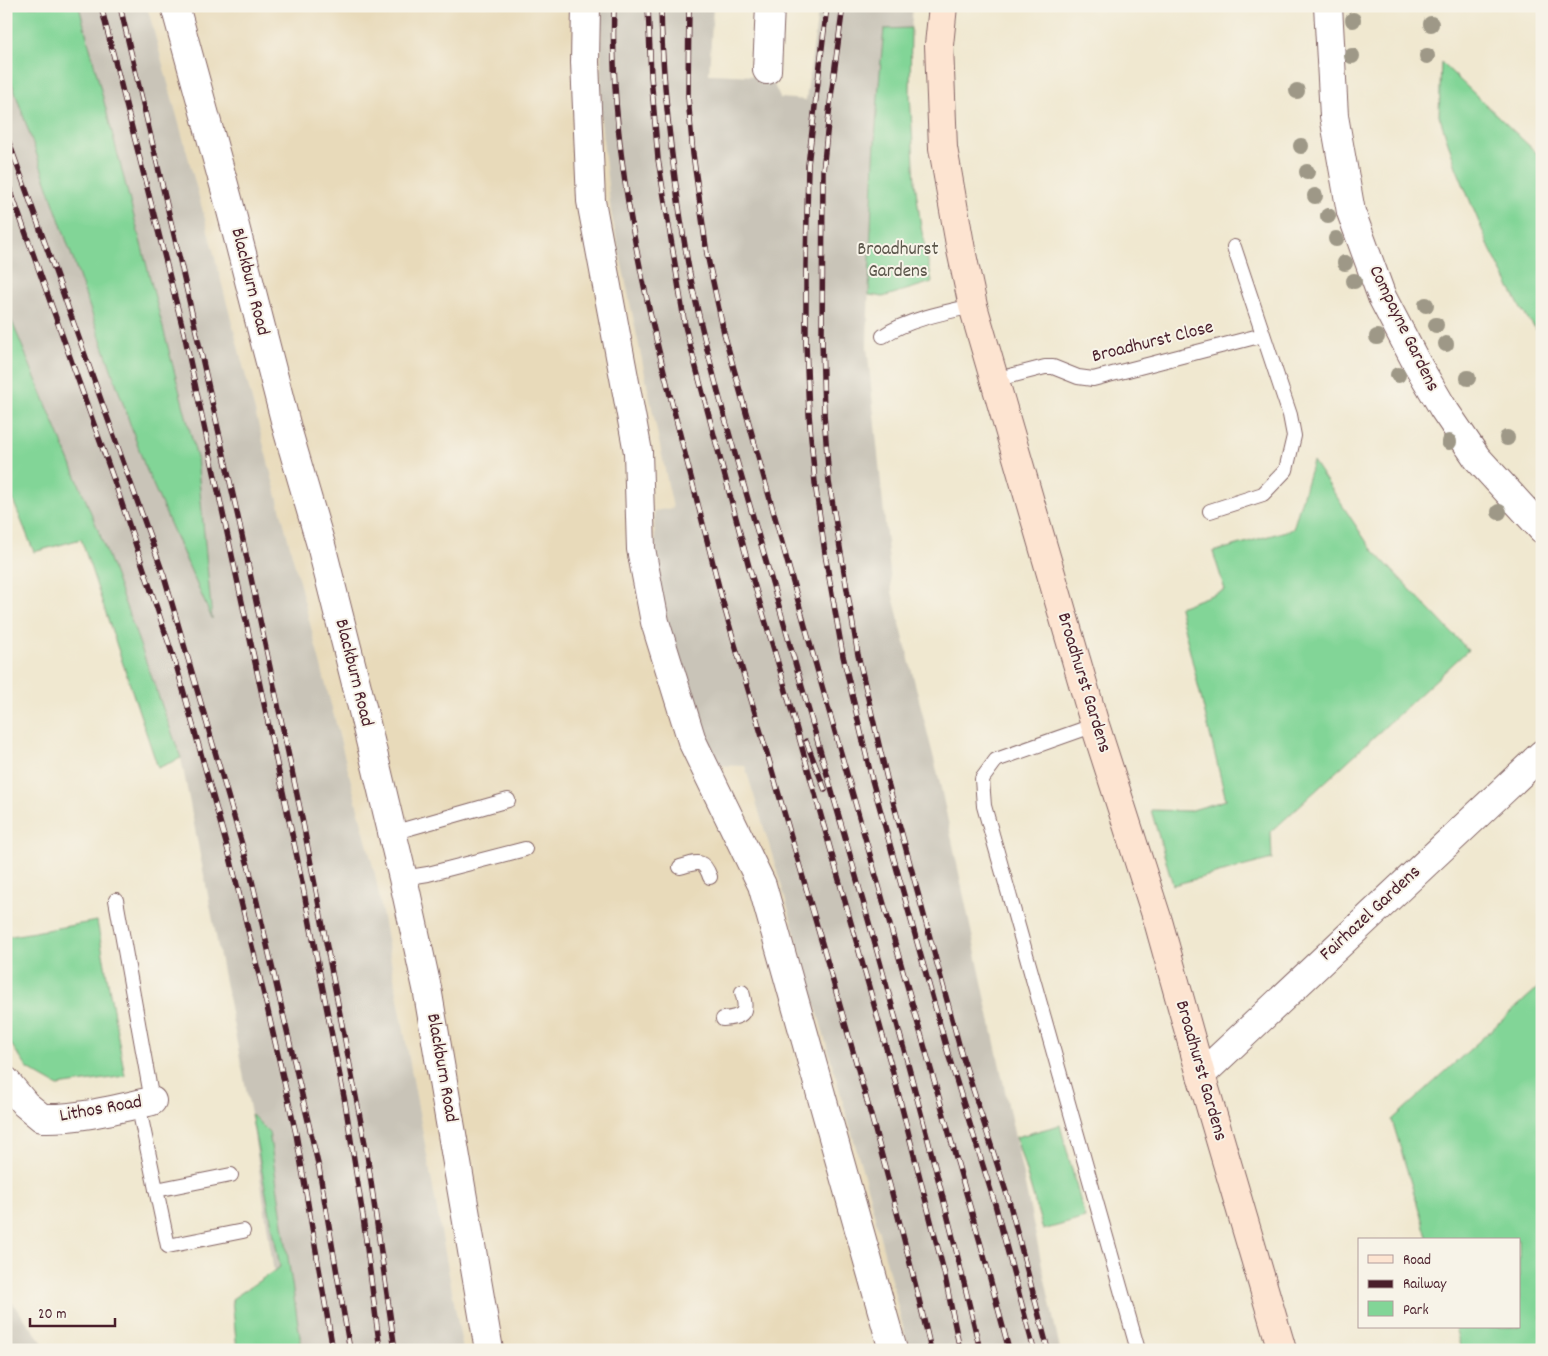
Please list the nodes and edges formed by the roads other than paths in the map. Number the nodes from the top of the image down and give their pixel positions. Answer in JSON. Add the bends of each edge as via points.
{"nodes":[{"id":1,"x":175,"y":6,"type":"edge"},
{"id":2,"x":586,"y":6,"type":"edge"},
{"id":3,"x":770,"y":6,"type":"edge"},
{"id":4,"x":943,"y":6,"type":"edge"},
{"id":5,"x":1328,"y":6,"type":"edge"},
{"id":6,"x":767,"y":70,"type":"dead end"},
{"id":7,"x":1234,"y":247,"type":"dead end"},
{"id":8,"x":973,"y":306,"type":"junction"},
{"id":9,"x":1263,"y":335,"type":"junction"},
{"id":10,"x":883,"y":336,"type":"dead end"},
{"id":11,"x":994,"y":380,"type":"junction"},
{"id":12,"x":1210,"y":511,"type":"dead end"},
{"id":13,"x":1542,"y":529,"type":"edge"},
{"id":14,"x":1095,"y":725,"type":"junction"},
{"id":15,"x":1542,"y":754,"type":"edge"},
{"id":16,"x":508,"y":800,"type":"dead end"},
{"id":17,"x":392,"y":833,"type":"junction"},
{"id":18,"x":525,"y":849,"type":"dead end"},
{"id":19,"x":680,"y":867,"type":"dead end"},
{"id":20,"x":710,"y":877,"type":"dead end"},
{"id":21,"x":403,"y":878,"type":"junction"},
{"id":22,"x":116,"y":900,"type":"dead end"},
{"id":23,"x":742,"y":992,"type":"dead end"},
{"id":24,"x":723,"y":1019,"type":"dead end"},
{"id":25,"x":1201,"y":1075,"type":"junction"},
{"id":26,"x":6,"y":1081,"type":"edge"},
{"id":27,"x":145,"y":1102,"type":"junction"},
{"id":28,"x":232,"y":1175,"type":"dead end"},
{"id":29,"x":156,"y":1190,"type":"junction"},
{"id":30,"x":243,"y":1231,"type":"dead end"},
{"id":31,"x":489,"y":1350,"type":"edge"},
{"id":32,"x":893,"y":1350,"type":"edge"},
{"id":33,"x":1138,"y":1350,"type":"edge"},
{"id":34,"x":1282,"y":1350,"type":"edge"}],
"edges":[{"from":1,"to":17,"type":"street","name":"Blackburn Road","via":[[321,545]]},
{"from":2,"to":32,"type":"street","via":[[591,201],[638,452],[641,549],[655,622],[692,741],[762,885]]},
{"from":3,"to":6,"type":"street"},
{"from":4,"to":8,"type":"street","name":"Broadhurst Gardens","via":[[939,44],[943,148]]},
{"from":5,"to":13,"type":"street","name":"Compayne Gardens","via":[[1334,116],[1351,212],[1382,297],[1416,362],[1477,458]]},
{"from":7,"to":9,"type":"lane"},
{"from":8,"to":10,"type":"lane","via":[[893,329]]},
{"from":8,"to":11,"type":"street","name":"Broadhurst Gardens"},
{"from":9,"to":11,"type":"lane","name":"Broadhurst Close","via":[[1093,379],[1078,378],[1053,367],[1045,367]]},
{"from":9,"to":12,"type":"lane","via":[[1294,436],[1286,470],[1263,494]]},
{"from":11,"to":14,"type":"street","name":"Broadhurst Gardens"},
{"from":14,"to":25,"type":"street","name":"Broadhurst Gardens","via":[[1158,920]]},
{"from":14,"to":33,"type":"lane","via":[[996,760],[982,779],[984,806]]},
{"from":15,"to":25,"type":"street","name":"Fairhazel Gardens"},
{"from":16,"to":17,"type":"lane"},
{"from":17,"to":21,"type":"street","name":"Blackburn Road"},
{"from":18,"to":21,"type":"lane"},
{"from":19,"to":20,"type":"lane","via":[[701,862]]},
{"from":21,"to":31,"type":"street","name":"Blackburn Road","via":[[427,988]]},
{"from":22,"to":27,"type":"lane"},
{"from":23,"to":24,"type":"lane","via":[[745,1011],[736,1017]]},
{"from":25,"to":34,"type":"street","name":"Broadhurst Gardens"},
{"from":26,"to":27,"type":"street","name":"Lithos Road","via":[[42,1118],[59,1119]]},
{"from":27,"to":29,"type":"lane"},
{"from":28,"to":29,"type":"lane"},
{"from":29,"to":30,"type":"lane","via":[[168,1246]]}]}
